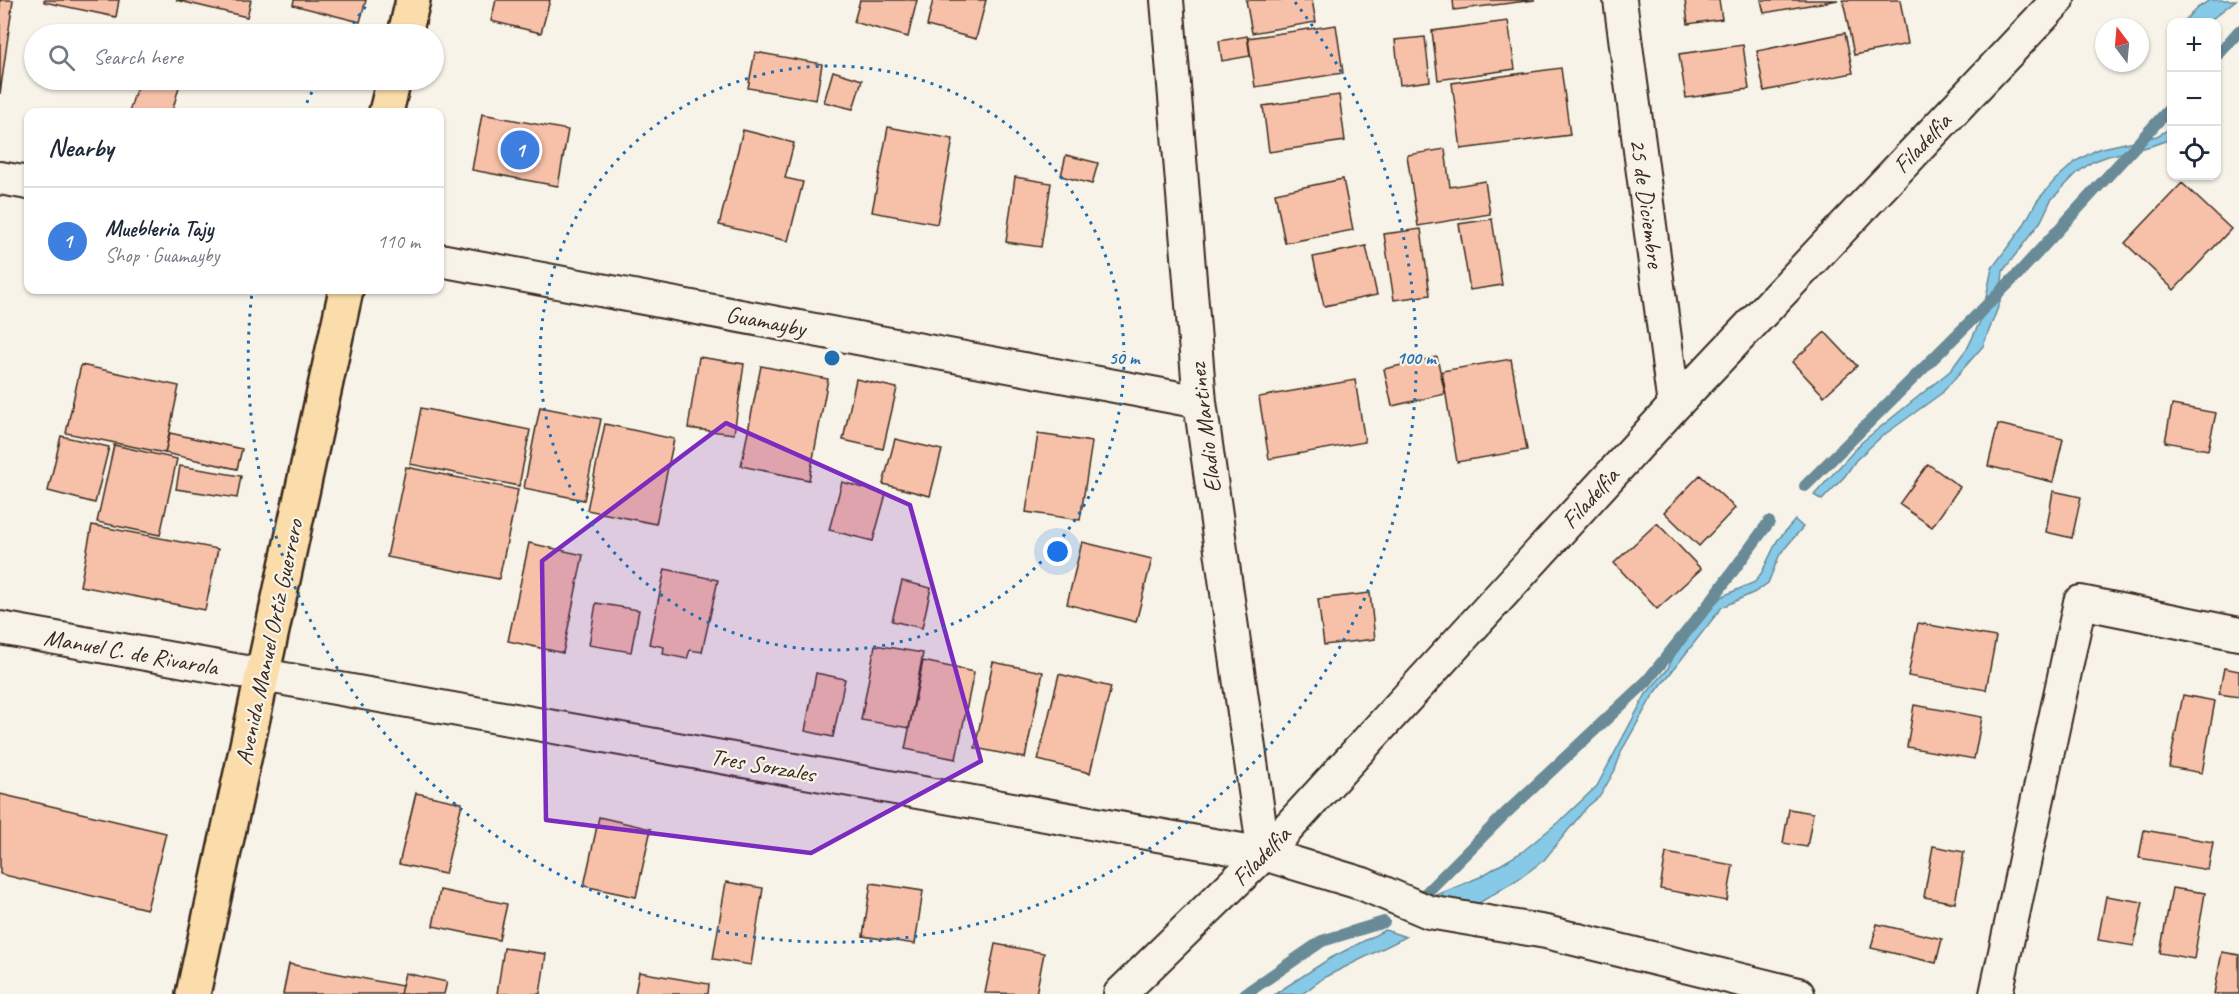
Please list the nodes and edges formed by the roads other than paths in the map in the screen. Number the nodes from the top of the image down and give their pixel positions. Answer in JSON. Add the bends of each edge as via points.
{"nodes":[{"id":1,"x":413,"y":0,"type":"edge"},
{"id":2,"x":1167,"y":0,"type":"edge"},
{"id":3,"x":1620,"y":0,"type":"edge"},
{"id":4,"x":2058,"y":0,"type":"edge"},
{"id":5,"x":407,"y":24,"type":"edge"},
{"id":6,"x":392,"y":90,"type":"edge"},
{"id":7,"x":387,"y":108,"type":"edge"},
{"id":8,"x":0,"y":178,"type":"edge"},
{"id":9,"x":24,"y":182,"type":"edge"},
{"id":10,"x":444,"y":261,"type":"edge"},
{"id":11,"x":344,"y":294,"type":"edge"},
{"id":12,"x":1200,"y":402,"type":"junction"},
{"id":13,"x":1674,"y":406,"type":"junction"},
{"id":14,"x":0,"y":628,"type":"edge"},
{"id":15,"x":2239,"y":634,"type":"edge"},
{"id":16,"x":262,"y":676,"type":"junction"},
{"id":17,"x":1264,"y":854,"type":"junction"},
{"id":18,"x":193,"y":994,"type":"edge"},
{"id":19,"x":1120,"y":994,"type":"edge"},
{"id":20,"x":1798,"y":994,"type":"edge"},
{"id":21,"x":1995,"y":994,"type":"edge"}],
"edges":[{"from":1,"to":5,"type":"main road"},
{"from":2,"to":12,"type":"street","name":"Eladio Martinez"},
{"from":3,"to":13,"type":"street","name":"25 de Diciembre"},
{"from":4,"to":13,"type":"street","name":"Filadelfia"},
{"from":6,"to":7,"type":"main road"},
{"from":8,"to":9,"type":"street"},
{"from":10,"to":12,"type":"street","name":"Guamayby"},
{"from":11,"to":16,"type":"main road","name":"Avenida Manuel Ortíz Guerrero"},
{"from":12,"to":17,"type":"street","name":"Eladio Martinez"},
{"from":13,"to":17,"type":"street","name":"Filadelfia"},
{"from":14,"to":16,"type":"street","name":"Manuel C. de Rivarola"},
{"from":15,"to":21,"type":"street","via":[[2080,602]]},
{"from":16,"to":17,"type":"street","name":"Tres Sorzales"},
{"from":16,"to":18,"type":"main road","name":"Avenida Manuel Ortíz Guerrero"},
{"from":17,"to":19,"type":"street","name":"Filadelfia"},
{"from":17,"to":20,"type":"street","name":"Tres Sorzales","via":[[1363,884],[1429,912],[1546,932]]}]}
